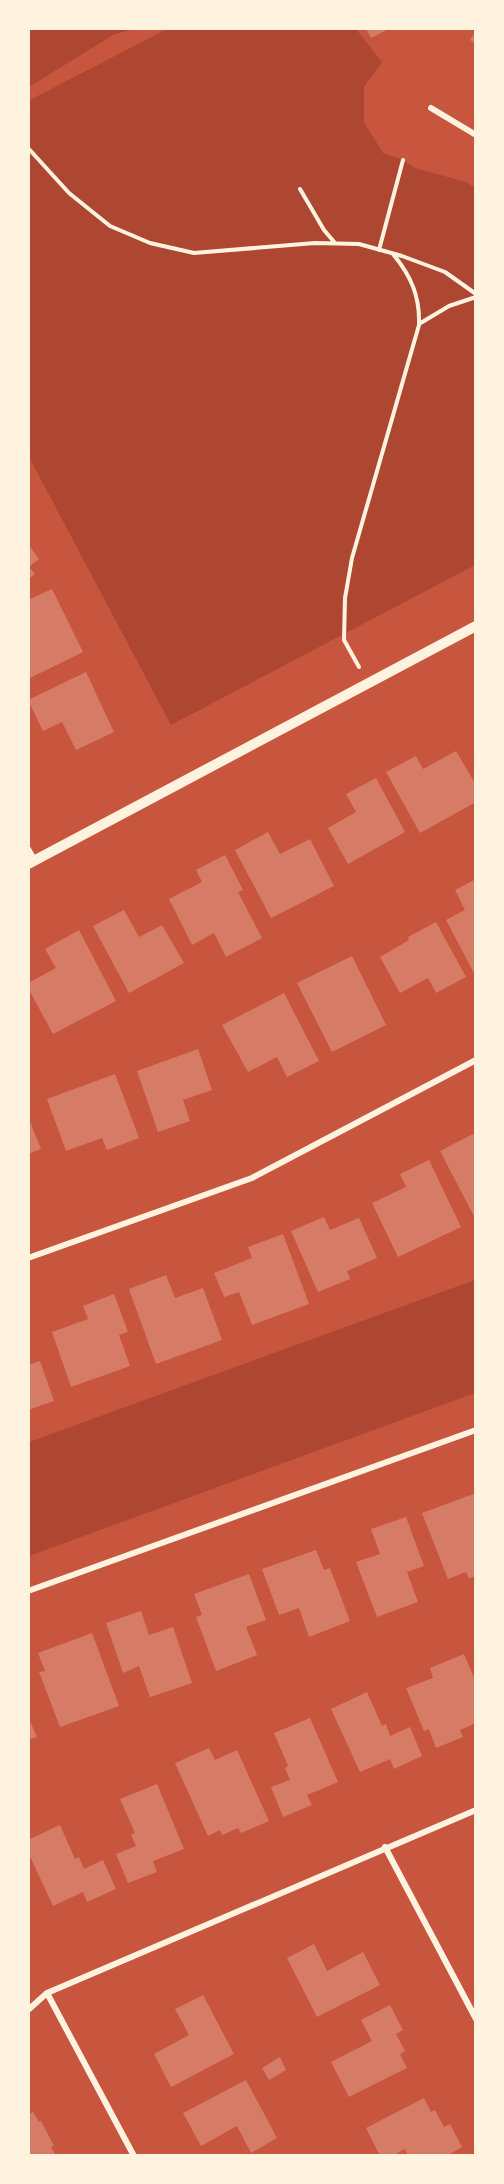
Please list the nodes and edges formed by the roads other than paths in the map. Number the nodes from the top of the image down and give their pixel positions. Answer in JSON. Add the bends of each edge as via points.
{"nodes":[{"id":1,"x":431,"y":108,"type":"dead end"},
{"id":2,"x":476,"y":135,"type":"edge"},
{"id":3,"x":476,"y":627,"type":"edge"},
{"id":4,"x":28,"y":849,"type":"edge"},
{"id":5,"x":32,"y":862,"type":"edge"},
{"id":6,"x":476,"y":1060,"type":"edge"},
{"id":7,"x":28,"y":1258,"type":"edge"},
{"id":8,"x":476,"y":1430,"type":"edge"},
{"id":9,"x":28,"y":1591,"type":"edge"},
{"id":10,"x":476,"y":1810,"type":"edge"},
{"id":11,"x":385,"y":1847,"type":"junction"},
{"id":12,"x":47,"y":1993,"type":"junction"},
{"id":13,"x":28,"y":2010,"type":"edge"},
{"id":14,"x":476,"y":2019,"type":"edge"},
{"id":15,"x":134,"y":2156,"type":"edge"}],
"edges":[{"from":1,"to":2,"type":"street"},
{"from":3,"to":5,"type":"street"},
{"from":4,"to":5,"type":"street"},
{"from":6,"to":7,"type":"street","via":[[252,1178]]},
{"from":8,"to":9,"type":"street"},
{"from":10,"to":11,"type":"street"},
{"from":11,"to":12,"type":"street"},
{"from":11,"to":14,"type":"street"},
{"from":12,"to":13,"type":"street"},
{"from":12,"to":15,"type":"street"}]}
